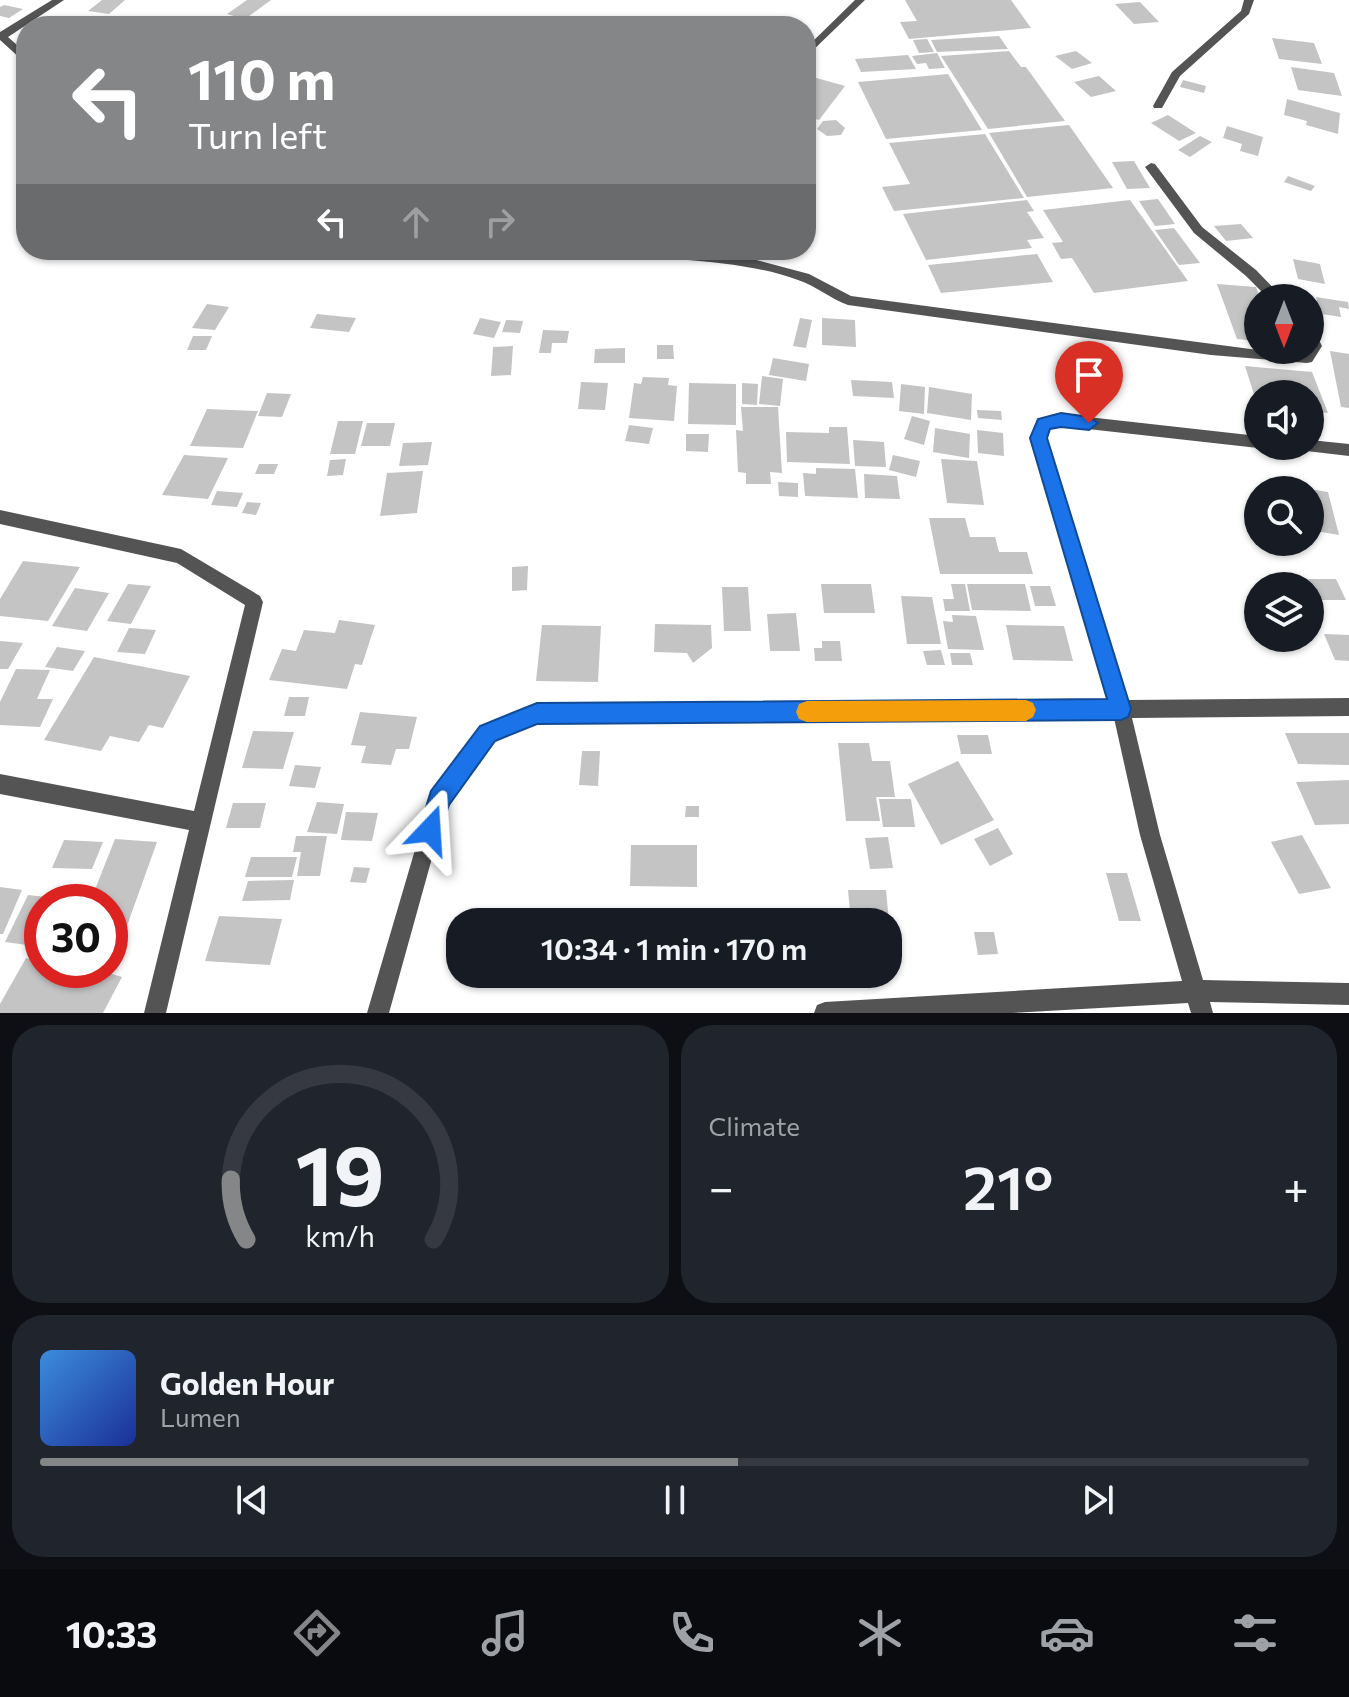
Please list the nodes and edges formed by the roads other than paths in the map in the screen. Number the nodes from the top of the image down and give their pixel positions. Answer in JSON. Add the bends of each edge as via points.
{"nodes":[{"id":1,"x":59,"y":0,"type":"edge"},
{"id":2,"x":860,"y":0,"type":"edge"},
{"id":3,"x":1249,"y":0,"type":"edge"},
{"id":4,"x":33,"y":16,"type":"edge"},
{"id":5,"x":816,"y":44,"type":"edge"},
{"id":6,"x":1158,"y":106,"type":"dead end"},
{"id":7,"x":1151,"y":167,"type":"dead end"},
{"id":8,"x":755,"y":260,"type":"edge"},
{"id":9,"x":1262,"y":284,"type":"edge"},
{"id":10,"x":1244,"y":353,"type":"edge"},
{"id":11,"x":1244,"y":440,"type":"edge"},
{"id":12,"x":1324,"y":448,"type":"edge"},
{"id":13,"x":1349,"y":450,"type":"edge"},
{"id":14,"x":0,"y":517,"type":"edge"},
{"id":15,"x":1349,"y":707,"type":"edge"},
{"id":16,"x":1121,"y":709,"type":"junction"},
{"id":17,"x":0,"y":784,"type":"edge"},
{"id":18,"x":200,"y":822,"type":"junction"},
{"id":19,"x":1196,"y":991,"type":"junction"},
{"id":20,"x":1349,"y":994,"type":"edge"},
{"id":21,"x":155,"y":1013,"type":"edge"},
{"id":22,"x":378,"y":1013,"type":"edge"},
{"id":23,"x":825,"y":1013,"type":"edge"},
{"id":24,"x":1202,"y":1013,"type":"edge"}],
"edges":[{"from":1,"to":4,"type":"street"},
{"from":2,"to":5,"type":"street"},
{"from":3,"to":6,"type":"street","via":[[1246,12],[1176,74]]},
{"from":7,"to":9,"type":"street","via":[[1198,230]]},
{"from":8,"to":10,"type":"street","via":[[848,300]]},
{"from":11,"to":16,"type":"street","via":[[1061,420],[1044,424],[1039,438]]},
{"from":12,"to":13,"type":"street"},
{"from":14,"to":18,"type":"street","via":[[181,556],[254,602]]},
{"from":15,"to":16,"type":"street"},
{"from":16,"to":19,"type":"street","via":[[1150,835]]},
{"from":16,"to":22,"type":"street","via":[[537,714],[500,729],[488,734],[439,799]]},
{"from":17,"to":18,"type":"street"},
{"from":18,"to":21,"type":"street"},
{"from":19,"to":20,"type":"street"},
{"from":19,"to":23,"type":"street"},
{"from":19,"to":24,"type":"street"}]}
